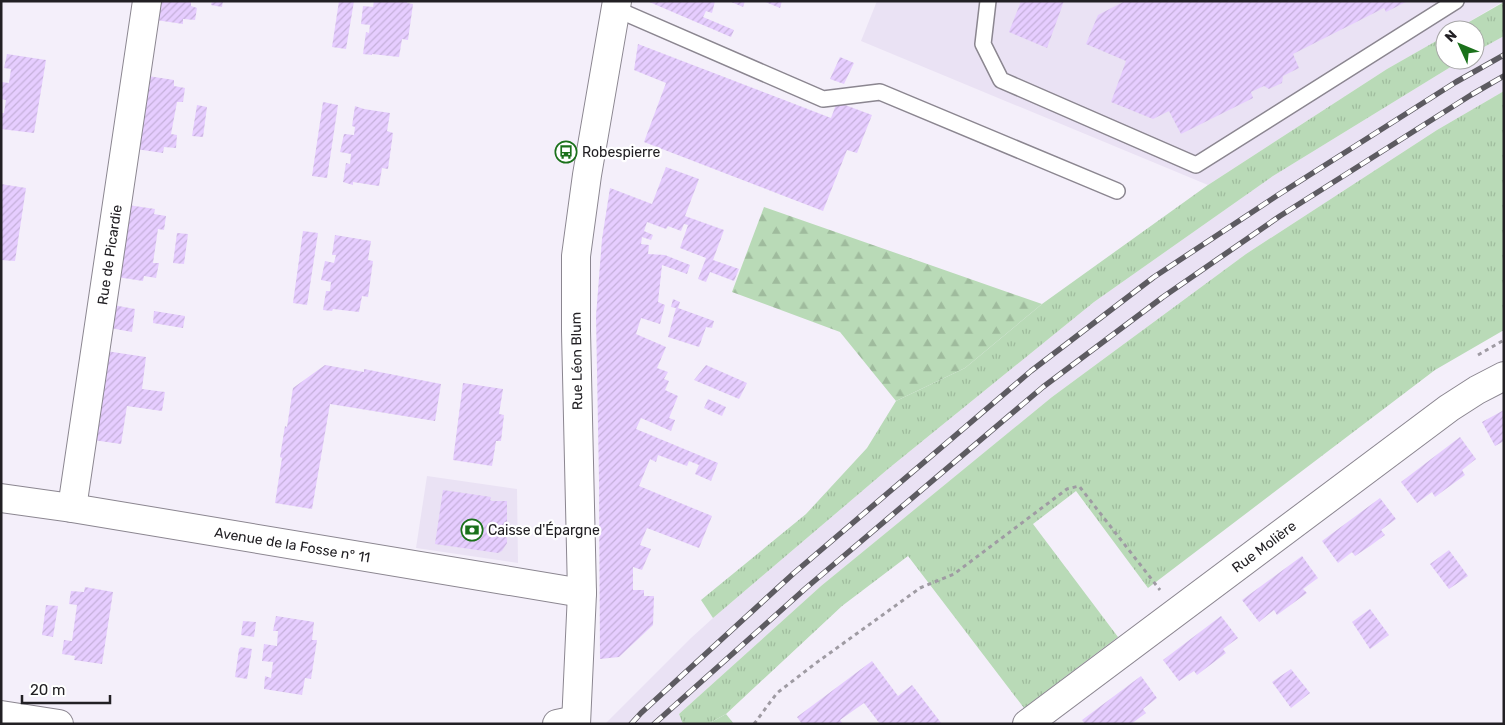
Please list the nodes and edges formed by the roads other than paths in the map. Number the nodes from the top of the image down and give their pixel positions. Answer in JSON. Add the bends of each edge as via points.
{"nodes":[{"id":1,"x":147,"y":1,"type":"edge"},
{"id":2,"x":988,"y":1,"type":"edge"},
{"id":3,"x":1456,"y":1,"type":"edge"},
{"id":4,"x":616,"y":5,"type":"edge"},
{"id":5,"x":1117,"y":191,"type":"dead end"},
{"id":6,"x":1504,"y":376,"type":"edge"},
{"id":7,"x":1,"y":498,"type":"edge"},
{"id":8,"x":72,"y":508,"type":"junction"},
{"id":9,"x":582,"y":593,"type":"junction"},
{"id":10,"x":1,"y":715,"type":"edge"},
{"id":11,"x":570,"y":722,"type":"edge"},
{"id":12,"x":59,"y":724,"type":"edge"},
{"id":13,"x":1028,"y":724,"type":"edge"}],
"edges":[{"from":1,"to":8,"type":"street","name":"Rue de Picardie"},
{"from":2,"to":3,"type":"lane","via":[[983,44],[1002,80],[1196,165]]},
{"from":4,"to":5,"type":"lane","via":[[823,99],[880,92]]},
{"from":4,"to":9,"type":"street","name":"Rue Léon Blum","via":[[576,256]]},
{"from":6,"to":13,"type":"street","name":"Rue Molière","via":[[1449,408]]},
{"from":7,"to":8,"type":"street","name":"Avenue de la Fosse n° 11"},
{"from":8,"to":9,"type":"street","name":"Avenue de la Fosse n° 11"},
{"from":9,"to":11,"type":"street","name":"Rue Léon Blum"},
{"from":10,"to":12,"type":"street"}]}
